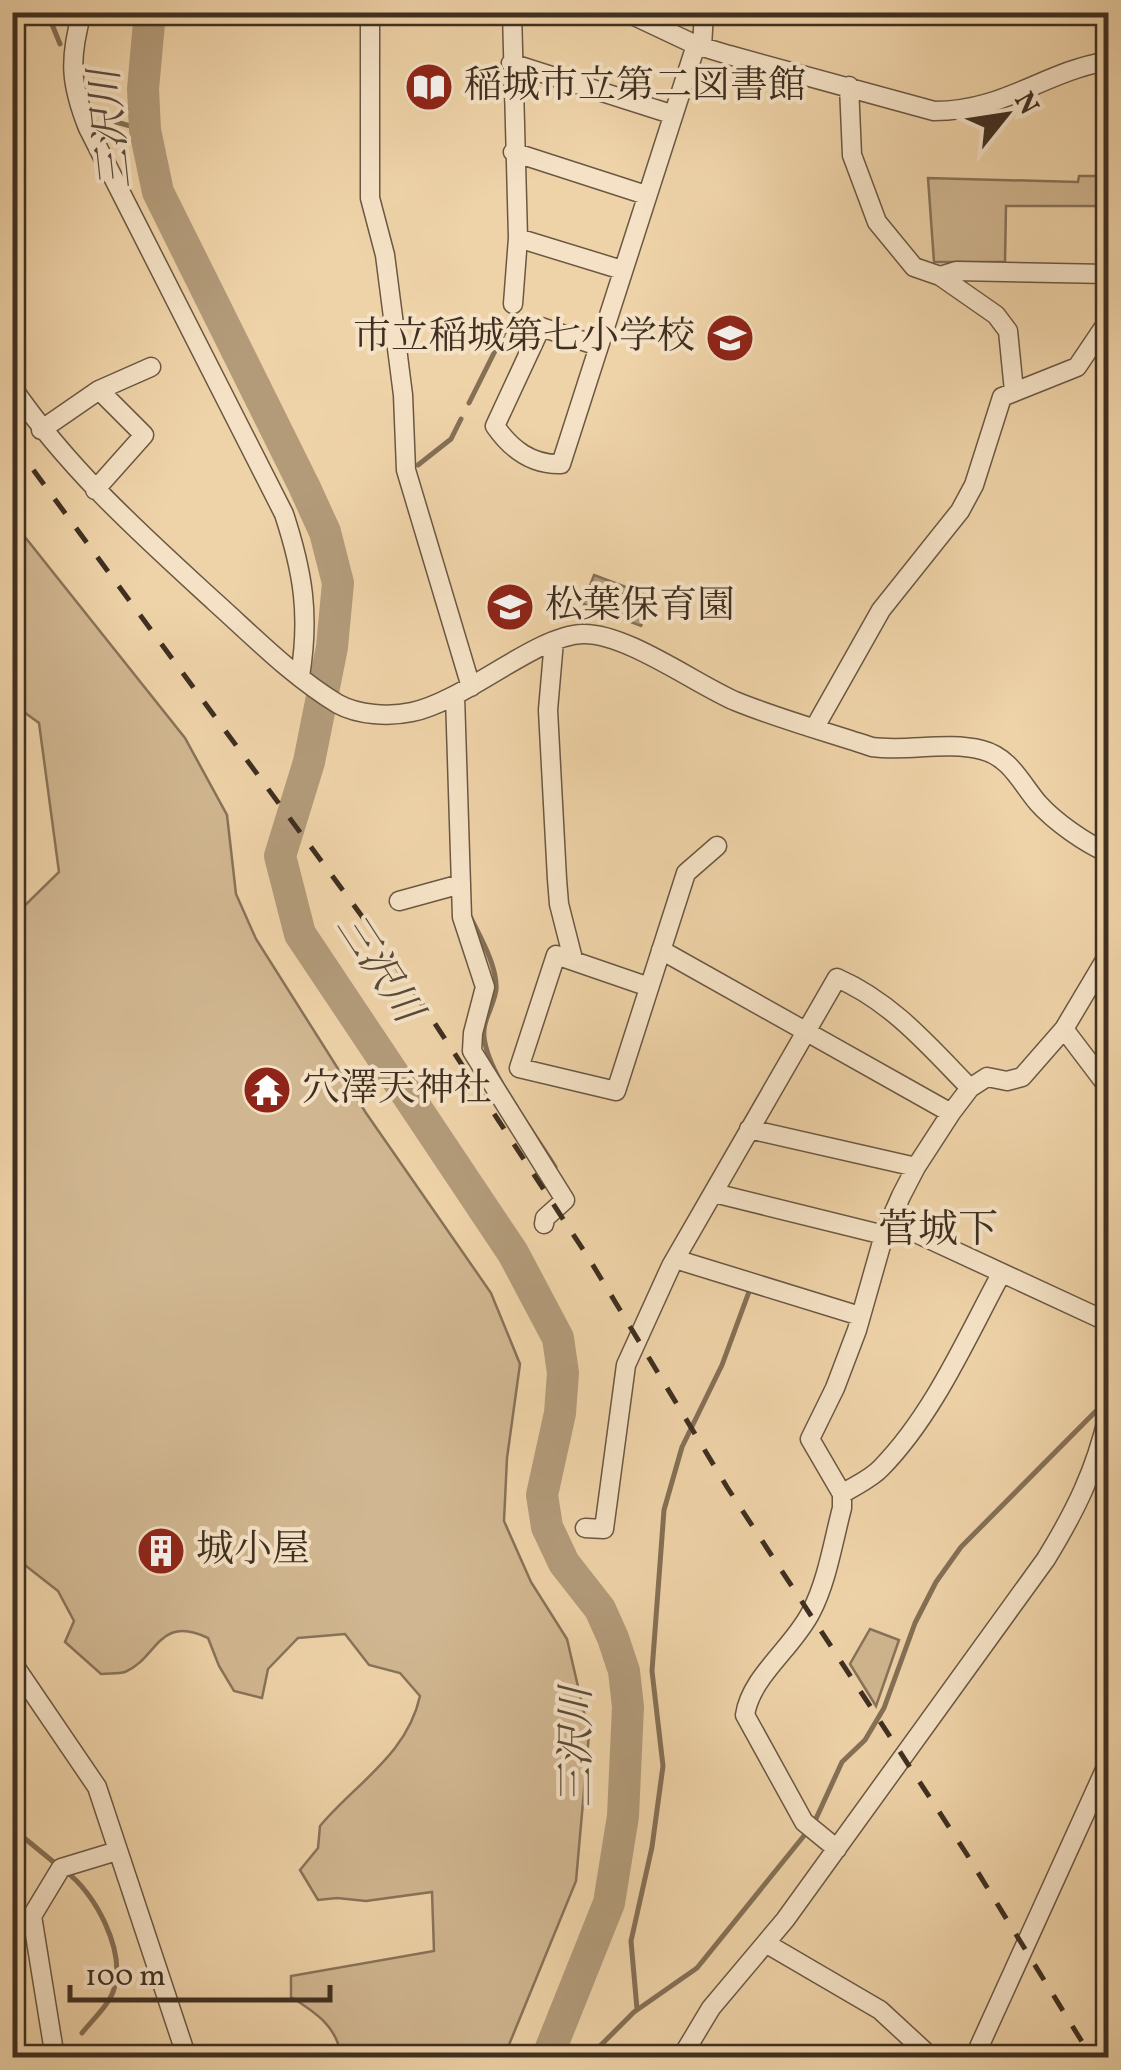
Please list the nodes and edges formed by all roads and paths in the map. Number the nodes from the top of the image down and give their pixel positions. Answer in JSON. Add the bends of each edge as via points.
{"nodes":[{"id":1,"x":82,"y":12,"type":"edge"},
{"id":2,"x":370,"y":12,"type":"edge"},
{"id":3,"x":512,"y":12,"type":"edge"},
{"id":4,"x":626,"y":12,"type":"edge"},
{"id":5,"x":704,"y":12,"type":"edge"},
{"id":6,"x":699,"y":46,"type":"junction"},
{"id":7,"x":1108,"y":61,"type":"edge"},
{"id":8,"x":510,"y":63,"type":"junction"},
{"id":9,"x":849,"y":86,"type":"junction"},
{"id":10,"x":672,"y":114,"type":"junction"},
{"id":11,"x":513,"y":152,"type":"junction"},
{"id":12,"x":646,"y":195,"type":"junction"},
{"id":13,"x":518,"y":238,"type":"junction"},
{"id":14,"x":622,"y":270,"type":"junction"},
{"id":15,"x":1108,"y":274,"type":"edge"},
{"id":16,"x":940,"y":276,"type":"junction"},
{"id":17,"x":513,"y":304,"type":"dead end"},
{"id":18,"x":1108,"y":321,"type":"edge"},
{"id":19,"x":598,"y":346,"type":"junction"},
{"id":20,"x":151,"y":367,"type":"dead end"},
{"id":21,"x":12,"y":388,"type":"edge"},
{"id":22,"x":99,"y":390,"type":"junction"},
{"id":23,"x":1014,"y":391,"type":"junction"},
{"id":24,"x":42,"y":430,"type":"junction"},
{"id":25,"x":95,"y":490,"type":"junction"},
{"id":26,"x":554,"y":641,"type":"junction"},
{"id":27,"x":304,"y":679,"type":"junction"},
{"id":28,"x":463,"y":691,"type":"junction"},
{"id":29,"x":814,"y":727,"type":"junction"},
{"id":30,"x":717,"y":846,"type":"dead end"},
{"id":31,"x":1108,"y":853,"type":"edge"},
{"id":32,"x":462,"y":884,"type":"junction"},
{"id":33,"x":398,"y":901,"type":"dead end"},
{"id":34,"x":661,"y":950,"type":"junction"},
{"id":35,"x":1108,"y":955,"type":"edge"},
{"id":36,"x":573,"y":959,"type":"junction"},
{"id":37,"x":649,"y":986,"type":"junction"},
{"id":38,"x":1064,"y":1029,"type":"junction"},
{"id":39,"x":804,"y":1033,"type":"junction"},
{"id":40,"x":1108,"y":1087,"type":"edge"},
{"id":41,"x":970,"y":1088,"type":"junction"},
{"id":42,"x":951,"y":1114,"type":"junction"},
{"id":43,"x":749,"y":1129,"type":"junction"},
{"id":44,"x":916,"y":1167,"type":"junction"},
{"id":45,"x":714,"y":1193,"type":"junction"},
{"id":46,"x":544,"y":1224,"type":"dead end"},
{"id":47,"x":887,"y":1228,"type":"junction"},
{"id":48,"x":675,"y":1259,"type":"junction"},
{"id":49,"x":1001,"y":1274,"type":"junction"},
{"id":50,"x":860,"y":1316,"type":"junction"},
{"id":51,"x":1108,"y":1322,"type":"edge"},
{"id":52,"x":1107,"y":1380,"type":"edge"},
{"id":53,"x":1108,"y":1411,"type":"edge"},
{"id":54,"x":842,"y":1494,"type":"junction"},
{"id":55,"x":585,"y":1528,"type":"dead end"},
{"id":56,"x":12,"y":1662,"type":"edge"},
{"id":57,"x":1108,"y":1763,"type":"edge"},
{"id":58,"x":836,"y":1849,"type":"junction"},
{"id":59,"x":116,"y":1851,"type":"junction"},
{"id":60,"x":32,"y":1916,"type":"junction"},
{"id":61,"x":12,"y":1926,"type":"edge"},
{"id":62,"x":767,"y":1944,"type":"junction"},
{"id":63,"x":55,"y":2058,"type":"edge"},
{"id":64,"x":186,"y":2058,"type":"edge"},
{"id":65,"x":681,"y":2058,"type":"edge"},
{"id":66,"x":932,"y":2058,"type":"edge"},
{"id":67,"x":974,"y":2058,"type":"edge"}],
"edges":[{"from":1,"to":27,"type":"street","via":[[72,48],[74,91],[88,128],[284,514],[306,607]]},
{"from":2,"to":28,"type":"street","via":[[370,198],[385,255],[406,470]]},
{"from":3,"to":8,"type":"street"},
{"from":4,"to":6,"type":"street"},
{"from":5,"to":6,"type":"street"},
{"from":6,"to":9,"type":"street"},
{"from":6,"to":10,"type":"street"},
{"from":7,"to":9,"type":"street","via":[[961,111],[934,111]]},
{"from":8,"to":10,"type":"street"},
{"from":8,"to":11,"type":"street"},
{"from":9,"to":16,"type":"street","via":[[852,154],[877,222],[914,267]]},
{"from":10,"to":12,"type":"street"},
{"from":11,"to":12,"type":"street"},
{"from":11,"to":13,"type":"street"},
{"from":12,"to":14,"type":"street"},
{"from":13,"to":14,"type":"street"},
{"from":13,"to":17,"type":"street"},
{"from":14,"to":19,"type":"street"},
{"from":15,"to":16,"type":"street"},
{"from":16,"to":23,"type":"street","via":[[1008,331]]},
{"from":18,"to":23,"type":"street","via":[[1077,366]]},
{"from":19,"to":19,"type":"street","via":[[541,327],[494,426],[514,450],[560,464]]},
{"from":20,"to":22,"type":"street"},
{"from":21,"to":24,"type":"street"},
{"from":22,"to":24,"type":"street"},
{"from":22,"to":25,"type":"street","via":[[144,436]]},
{"from":23,"to":29,"type":"street","via":[[1002,397],[960,511],[881,610]]},
{"from":24,"to":25,"type":"street"},
{"from":25,"to":27,"type":"street"},
{"from":26,"to":28,"type":"street"},
{"from":26,"to":29,"type":"street","via":[[603,637],[736,701]]},
{"from":26,"to":36,"type":"street","via":[[548,710],[557,878]]},
{"from":27,"to":28,"type":"street","via":[[359,712],[410,713]]},
{"from":28,"to":32,"type":"street"},
{"from":29,"to":31,"type":"street","via":[[893,750],[993,754],[1046,810]]},
{"from":30,"to":34,"type":"street","via":[[686,873]]},
{"from":32,"to":33,"type":"street"},
{"from":32,"to":46,"type":"street","via":[[462,916],[485,987],[472,1051],[564,1200]]},
{"from":34,"to":37,"type":"street"},
{"from":34,"to":39,"type":"street"},
{"from":35,"to":38,"type":"street"},
{"from":36,"to":37,"type":"street"},
{"from":36,"to":37,"type":"street","via":[[556,955],[519,1068],[616,1091]]},
{"from":38,"to":40,"type":"street"},
{"from":38,"to":41,"type":"street","via":[[1022,1078],[987,1076]]},
{"from":39,"to":41,"type":"street","via":[[837,978],[897,1013]]},
{"from":39,"to":42,"type":"street"},
{"from":39,"to":43,"type":"street"},
{"from":41,"to":42,"type":"street"},
{"from":42,"to":44,"type":"street"},
{"from":43,"to":44,"type":"street"},
{"from":43,"to":45,"type":"street"},
{"from":44,"to":47,"type":"street"},
{"from":45,"to":47,"type":"street"},
{"from":45,"to":48,"type":"street"},
{"from":47,"to":49,"type":"street"},
{"from":47,"to":50,"type":"street"},
{"from":48,"to":50,"type":"street"},
{"from":48,"to":55,"type":"street","via":[[626,1365],[604,1530]]},
{"from":49,"to":51,"type":"street"},
{"from":49,"to":54,"type":"street","via":[[912,1429],[879,1471]]},
{"from":50,"to":54,"type":"street","via":[[810,1439]]},
{"from":52,"to":53,"type":"street"},
{"from":53,"to":58,"type":"street","via":[[1097,1462],[1053,1548]]},
{"from":54,"to":58,"type":"street","via":[[813,1610],[755,1685],[745,1715],[810,1827]]},
{"from":56,"to":59,"type":"street","via":[[97,1787]]},
{"from":57,"to":67,"type":"street"},
{"from":58,"to":62,"type":"street"},
{"from":59,"to":60,"type":"street","via":[[61,1868]]},
{"from":59,"to":64,"type":"street"},
{"from":60,"to":61,"type":"street"},
{"from":60,"to":63,"type":"street"},
{"from":62,"to":65,"type":"street","via":[[710,2008]]},
{"from":62,"to":66,"type":"street","via":[[880,2010]]}]}
